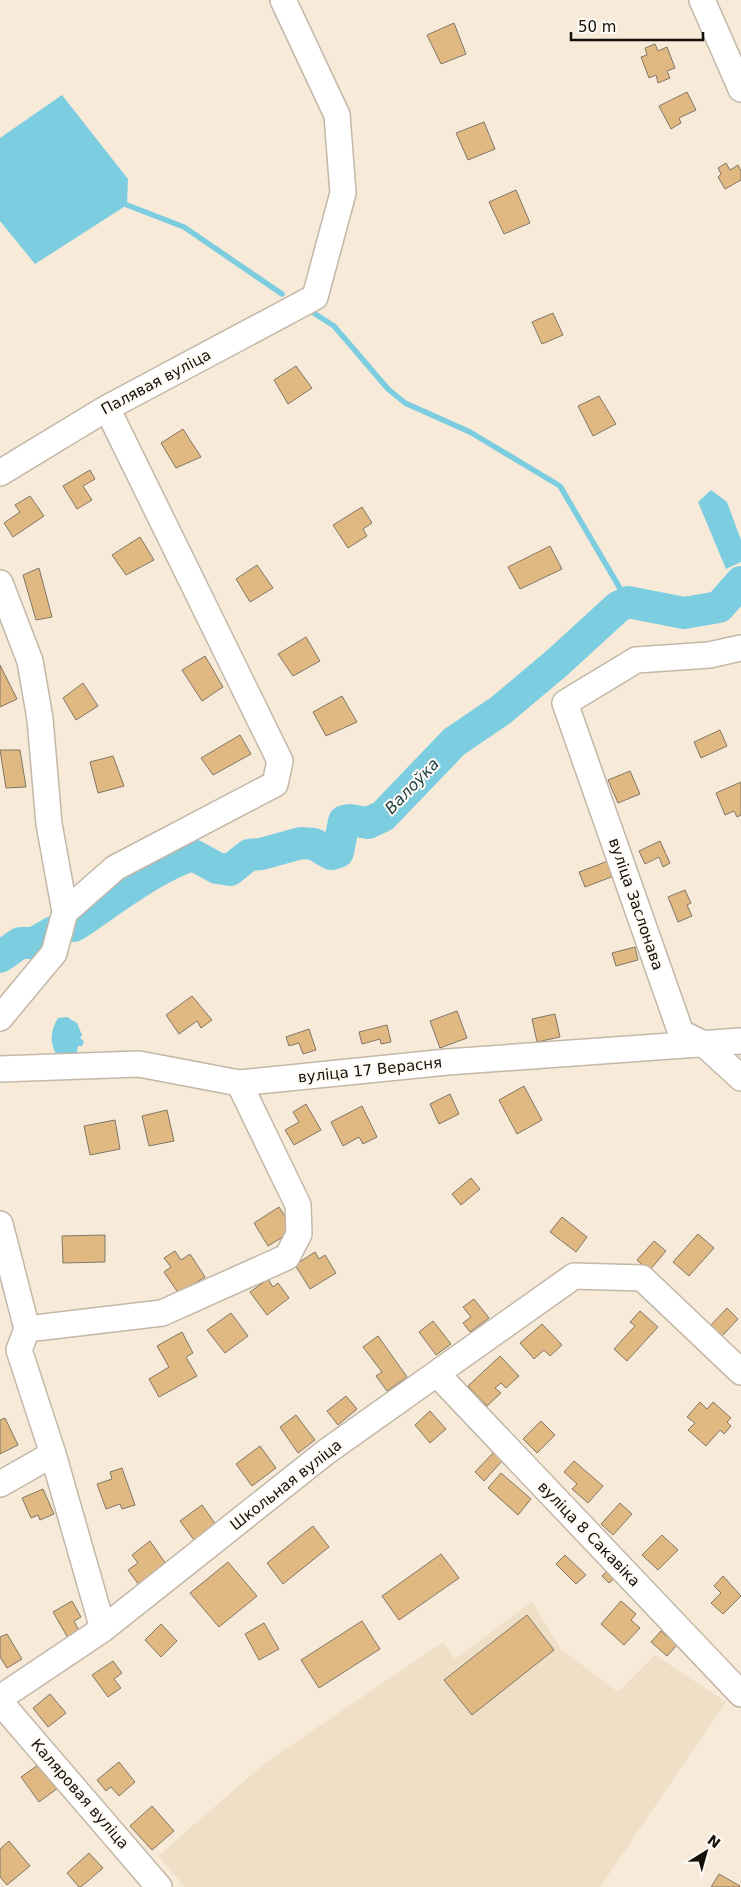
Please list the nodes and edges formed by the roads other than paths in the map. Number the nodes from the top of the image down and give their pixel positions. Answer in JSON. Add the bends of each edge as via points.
{"nodes":[{"id":1,"x":283,"y":0,"type":"edge"},
{"id":2,"x":702,"y":0,"type":"edge"},
{"id":3,"x":741,"y":89,"type":"edge"},
{"id":4,"x":107,"y":408,"type":"junction"},
{"id":5,"x":0,"y":473,"type":"edge"},
{"id":6,"x":0,"y":583,"type":"edge"},
{"id":7,"x":741,"y":648,"type":"edge"},
{"id":8,"x":65,"y":912,"type":"junction"},
{"id":9,"x":0,"y":1018,"type":"edge"},
{"id":10,"x":741,"y":1041,"type":"edge"},
{"id":11,"x":704,"y":1044,"type":"junction"},
{"id":12,"x":0,"y":1069,"type":"edge"},
{"id":13,"x":741,"y":1078,"type":"edge"},
{"id":14,"x":239,"y":1083,"type":"junction"},
{"id":15,"x":0,"y":1224,"type":"edge"},
{"id":16,"x":15,"y":1344,"type":"edge"},
{"id":17,"x":741,"y":1372,"type":"edge"},
{"id":18,"x":437,"y":1374,"type":"junction"},
{"id":19,"x":53,"y":1454,"type":"junction"},
{"id":20,"x":0,"y":1484,"type":"edge"},
{"id":21,"x":103,"y":1629,"type":"junction"},
{"id":22,"x":741,"y":1694,"type":"edge"},
{"id":23,"x":0,"y":1698,"type":"edge"},
{"id":24,"x":0,"y":1702,"type":"edge"},
{"id":25,"x":160,"y":1887,"type":"edge"}],
"edges":[{"from":1,"to":4,"type":"street","name":"Палявая вуліца","via":[[337,115],[343,193],[315,297]]},
{"from":2,"to":3,"type":"street"},
{"from":4,"to":5,"type":"street","name":"Палявая вуліца"},
{"from":4,"to":8,"type":"street","via":[[280,761],[275,784],[115,868]]},
{"from":6,"to":8,"type":"street","via":[[30,661],[40,719],[49,824]]},
{"from":7,"to":11,"type":"street","name":"вуліца Заслонава","via":[[709,655],[636,660],[565,703],[681,1033]]},
{"from":8,"to":9,"type":"street","via":[[54,954]]},
{"from":10,"to":11,"type":"street","name":"вуліца 17 Верасня"},
{"from":11,"to":13,"type":"street","name":"вуліца Заслонава"},
{"from":11,"to":14,"type":"street","name":"вуліца 17 Верасня","via":[[447,1062]]},
{"from":12,"to":14,"type":"street","name":"вуліца 17 Верасня","via":[[139,1064]]},
{"from":14,"to":16,"type":"street","via":[[298,1205],[300,1234],[287,1257],[162,1313]]},
{"from":15,"to":16,"type":"street"},
{"from":16,"to":19,"type":"street"},
{"from":17,"to":18,"type":"street","name":"Школьная вуліца","via":[[642,1278],[574,1276]]},
{"from":18,"to":21,"type":"street","name":"Школьная вуліца","via":[[326,1452]]},
{"from":18,"to":22,"type":"street","name":"вуліца 8 Сакавіка"},
{"from":19,"to":20,"type":"street"},
{"from":19,"to":21,"type":"street"},
{"from":21,"to":23,"type":"street","name":"Школьная вуліца"},
{"from":24,"to":25,"type":"street","name":"Каляровая вуліца"}]}
